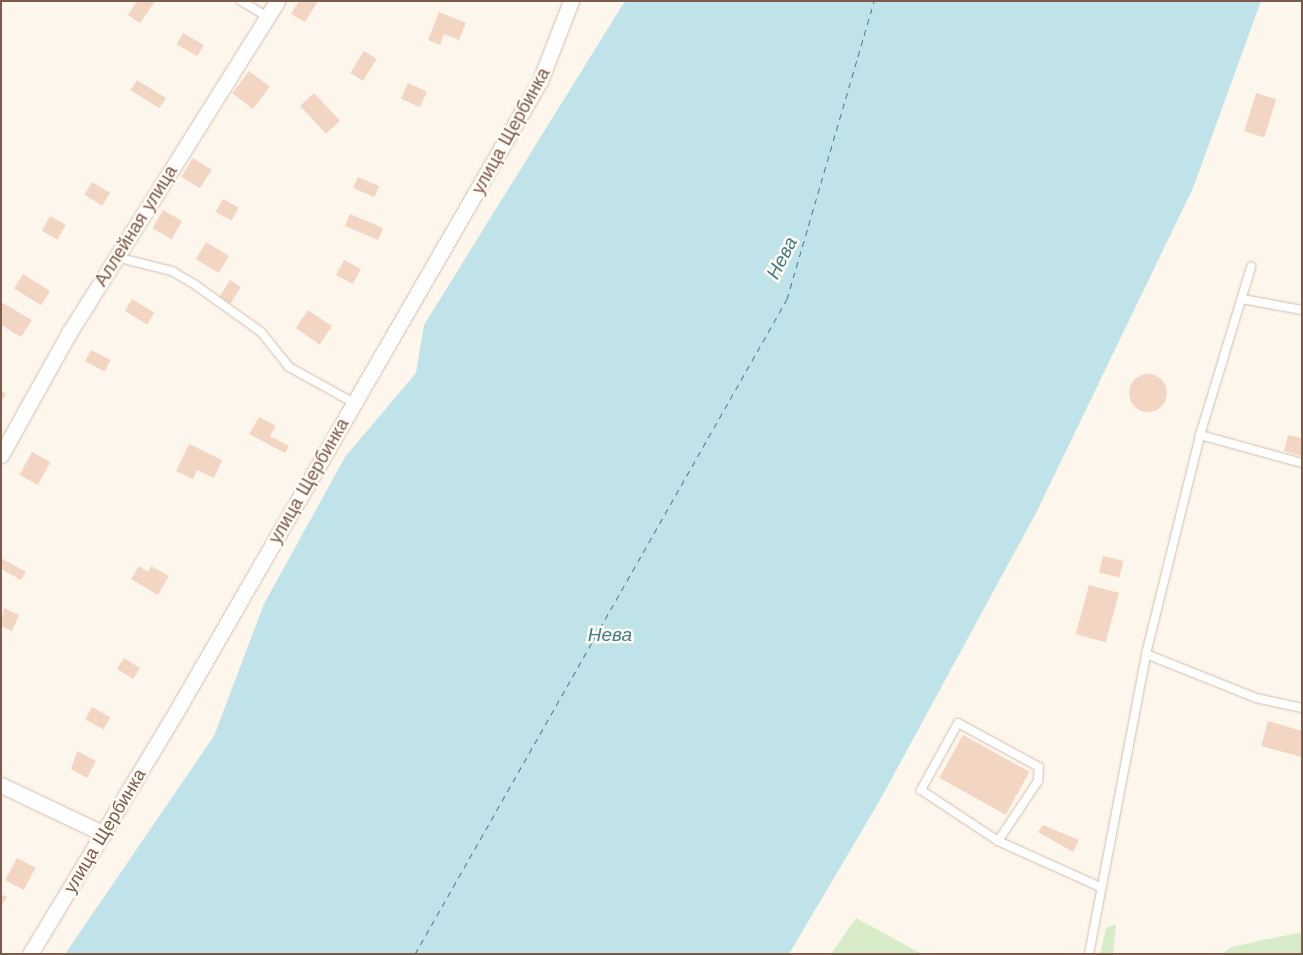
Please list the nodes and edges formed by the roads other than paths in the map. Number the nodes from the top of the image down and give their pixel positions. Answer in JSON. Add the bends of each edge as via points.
{"nodes":[{"id":1,"x":241,"y":1,"type":"edge"},
{"id":2,"x":277,"y":1,"type":"edge"},
{"id":3,"x":571,"y":1,"type":"edge"},
{"id":4,"x":268,"y":17,"type":"junction"},
{"id":5,"x":116,"y":257,"type":"junction"},
{"id":6,"x":1251,"y":267,"type":"dead end"},
{"id":7,"x":1242,"y":299,"type":"junction"},
{"id":8,"x":1302,"y":310,"type":"edge"},
{"id":9,"x":354,"y":403,"type":"junction"},
{"id":10,"x":1200,"y":435,"type":"junction"},
{"id":11,"x":1,"y":455,"type":"edge"},
{"id":12,"x":1302,"y":463,"type":"edge"},
{"id":13,"x":1146,"y":654,"type":"junction"},
{"id":14,"x":1302,"y":708,"type":"edge"},
{"id":15,"x":1,"y":786,"type":"edge"},
{"id":16,"x":104,"y":834,"type":"junction"},
{"id":17,"x":998,"y":841,"type":"junction"},
{"id":18,"x":1098,"y":886,"type":"junction"},
{"id":19,"x":30,"y":954,"type":"edge"},
{"id":20,"x":1089,"y":954,"type":"edge"}],
"edges":[{"from":1,"to":4,"type":"lane"},
{"from":2,"to":4,"type":"street","name":"Аллейная улица"},
{"from":3,"to":9,"type":"street","name":"улица Щербинка","via":[[540,81]]},
{"from":4,"to":5,"type":"street","name":"Аллейная улица"},
{"from":5,"to":9,"type":"lane","via":[[172,271],[194,284],[260,332],[289,367]]},
{"from":5,"to":11,"type":"street","name":"Аллейная улица"},
{"from":6,"to":7,"type":"lane"},
{"from":7,"to":8,"type":"lane"},
{"from":7,"to":10,"type":"lane"},
{"from":9,"to":16,"type":"street","name":"улица Щербинка"},
{"from":10,"to":12,"type":"lane"},
{"from":10,"to":13,"type":"lane"},
{"from":13,"to":14,"type":"lane","via":[[1256,698]]},
{"from":13,"to":18,"type":"lane"},
{"from":15,"to":16,"type":"street"},
{"from":16,"to":19,"type":"street","name":"улица Щербинка"},
{"from":17,"to":17,"type":"lane","via":[[921,790],[958,723],[1039,767],[1038,781]]},
{"from":17,"to":18,"type":"lane"},
{"from":18,"to":20,"type":"lane"}]}
